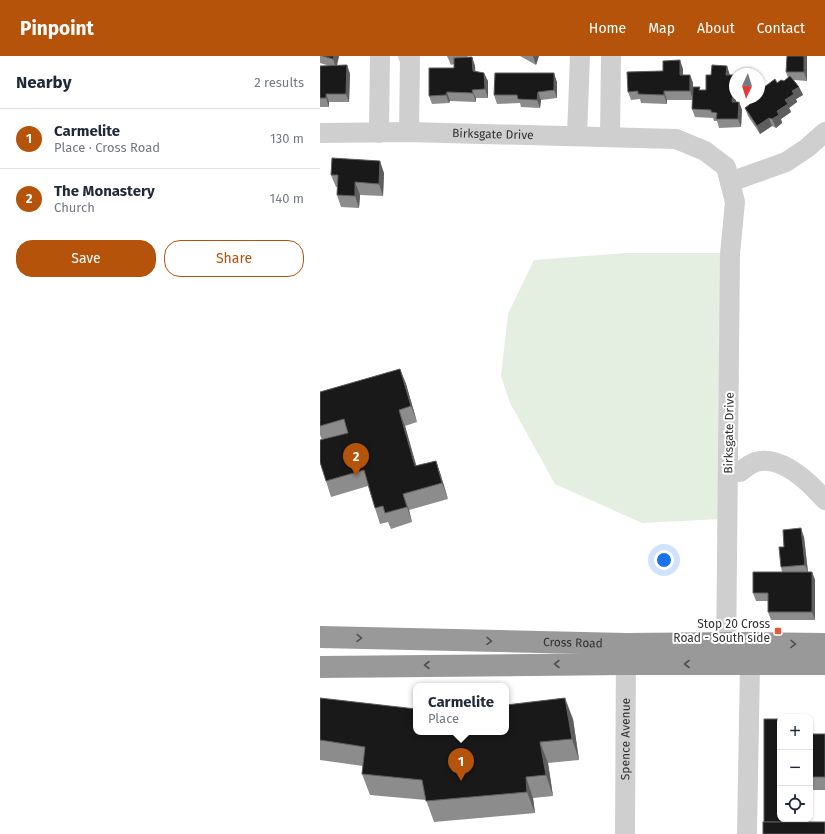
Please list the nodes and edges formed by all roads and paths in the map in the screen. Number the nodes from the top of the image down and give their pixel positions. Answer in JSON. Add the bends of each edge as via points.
{"nodes":[{"id":1,"x":380,"y":56,"type":"edge"},
{"id":2,"x":408,"y":56,"type":"edge"},
{"id":3,"x":580,"y":56,"type":"edge"},
{"id":4,"x":611,"y":56,"type":"edge"},
{"id":5,"x":409,"y":132,"type":"junction"},
{"id":6,"x":825,"y":132,"type":"edge"},
{"id":7,"x":320,"y":133,"type":"edge"},
{"id":8,"x":379,"y":133,"type":"junction"},
{"id":9,"x":577,"y":136,"type":"junction"},
{"id":10,"x":610,"y":137,"type":"junction"},
{"id":11,"x":730,"y":182,"type":"junction"},
{"id":12,"x":735,"y":202,"type":"junction"},
{"id":13,"x":740,"y":472,"type":"junction"},
{"id":14,"x":825,"y":500,"type":"edge"},
{"id":15,"x":320,"y":637,"type":"edge"},
{"id":16,"x":825,"y":644,"type":"edge"},
{"id":17,"x":626,"y":654,"type":"junction"},
{"id":18,"x":736,"y":656,"type":"junction"},
{"id":19,"x":825,"y":664,"type":"edge"},
{"id":20,"x":320,"y":666,"type":"edge"},
{"id":21,"x":625,"y":834,"type":"edge"},
{"id":22,"x":747,"y":834,"type":"edge"}],
"edges":[{"from":1,"to":8,"type":"street"},
{"from":2,"to":5,"type":"street"},
{"from":3,"to":9,"type":"street"},
{"from":4,"to":10,"type":"street"},
{"from":5,"to":8,"type":"street","name":"Birksgate Drive"},
{"from":5,"to":9,"type":"street","name":"Birksgate Drive"},
{"from":6,"to":11,"type":"street","via":[[786,162]]},
{"from":7,"to":8,"type":"street","name":"Birksgate Drive"},
{"from":9,"to":10,"type":"street","name":"Birksgate Drive"},
{"from":10,"to":11,"type":"street","name":"Birksgate Drive","via":[[676,139],[705,151],[726,167]]},
{"from":11,"to":12,"type":"street","name":"Birksgate Drive"},
{"from":12,"to":13,"type":"street","name":"Birksgate Drive","via":[[743,212]]},
{"from":12,"to":18,"type":"street","name":"Birksgate Drive","via":[[730,254],[729,424]]},
{"from":13,"to":14,"type":"street","via":[[759,461],[774,461],[802,477]]},
{"from":13,"to":18,"type":"street","name":"Birksgate Drive"},
{"from":15,"to":17,"type":"highway","name":"Cross Road","one_way":true},
{"from":18,"to":16,"type":"highway","name":"Cross Road","one_way":true},
{"from":17,"to":18,"type":"highway","name":"Cross Road"},
{"from":17,"to":20,"type":"highway","name":"Cross Road","one_way":true},
{"from":17,"to":21,"type":"street","name":"Spence Avenue"},
{"from":18,"to":19,"type":"highway","name":"Cross Road"},
{"from":18,"to":22,"type":"street"}]}
